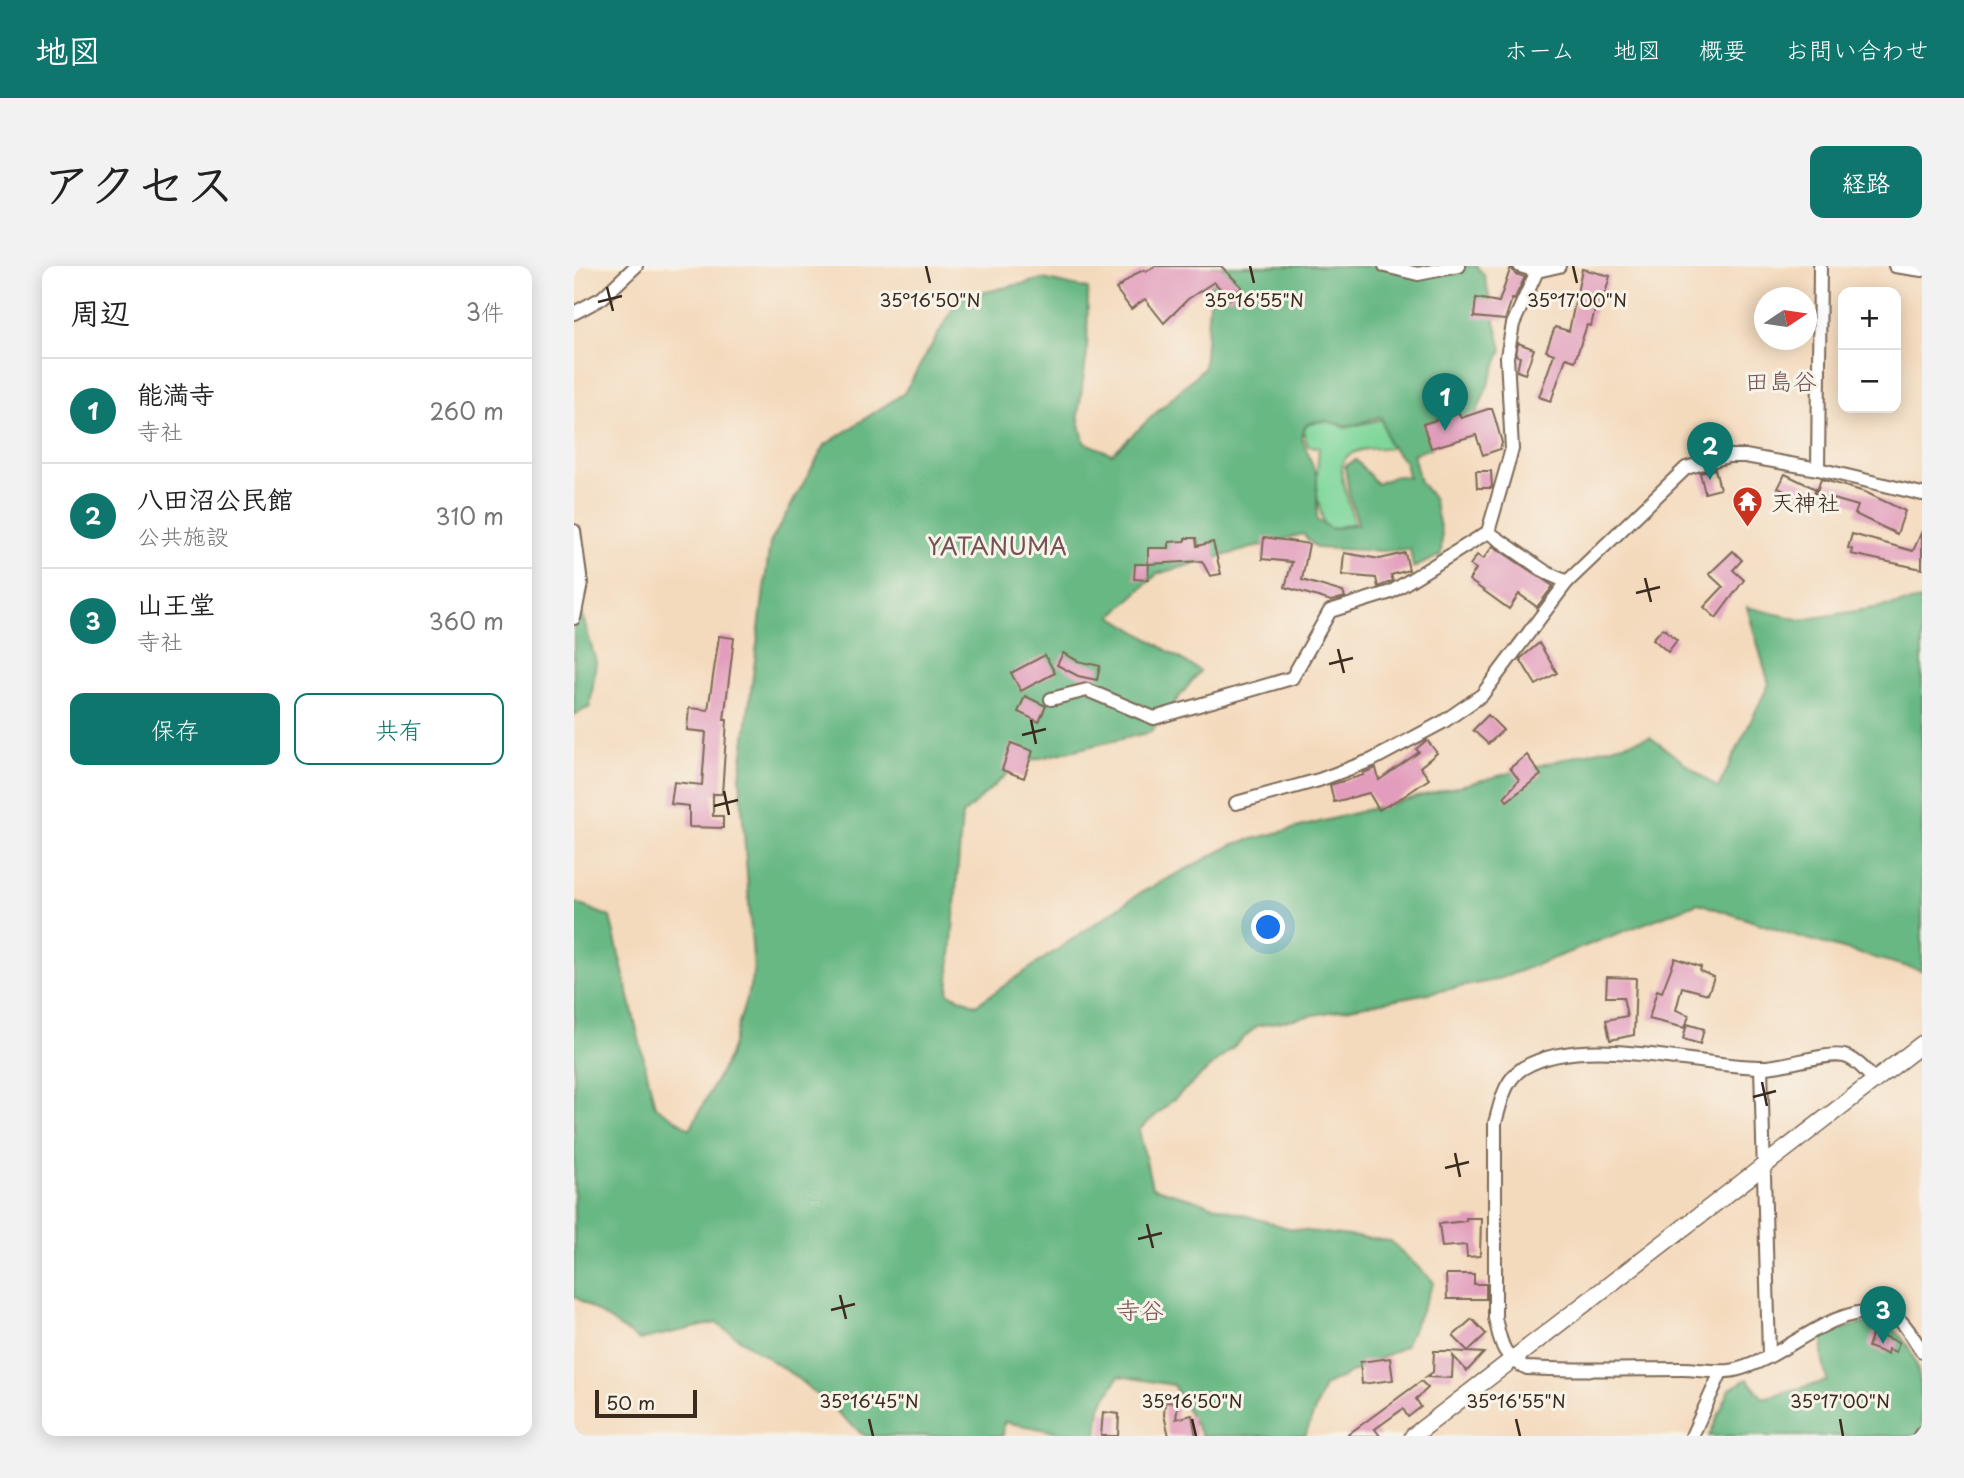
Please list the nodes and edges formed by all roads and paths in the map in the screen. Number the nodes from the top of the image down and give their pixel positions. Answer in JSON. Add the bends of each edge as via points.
{"nodes":[{"id":1,"x":636,"y":266,"type":"edge"},
{"id":2,"x":1385,"y":266,"type":"edge"},
{"id":3,"x":1460,"y":266,"type":"edge"},
{"id":4,"x":1520,"y":266,"type":"edge"},
{"id":5,"x":1556,"y":266,"type":"edge"},
{"id":6,"x":1820,"y":266,"type":"edge"},
{"id":7,"x":1895,"y":266,"type":"edge"},
{"id":8,"x":1922,"y":270,"type":"edge"},
{"id":9,"x":1537,"y":271,"type":"junction"},
{"id":10,"x":574,"y":313,"type":"edge"},
{"id":11,"x":1818,"y":469,"type":"junction"},
{"id":12,"x":1922,"y":494,"type":"edge"},
{"id":13,"x":574,"y":530,"type":"edge"},
{"id":14,"x":1488,"y":532,"type":"junction"},
{"id":15,"x":1567,"y":582,"type":"junction"},
{"id":16,"x":574,"y":618,"type":"edge"},
{"id":17,"x":1051,"y":699,"type":"dead end"},
{"id":18,"x":1236,"y":803,"type":"dead end"},
{"id":19,"x":1922,"y":1044,"type":"edge"},
{"id":20,"x":1761,"y":1067,"type":"junction"},
{"id":21,"x":1872,"y":1079,"type":"junction"},
{"id":22,"x":1762,"y":1166,"type":"junction"},
{"id":23,"x":1922,"y":1351,"type":"edge"},
{"id":24,"x":1769,"y":1354,"type":"junction"},
{"id":25,"x":1510,"y":1360,"type":"junction"},
{"id":26,"x":1721,"y":1372,"type":"junction"},
{"id":27,"x":1413,"y":1436,"type":"edge"},
{"id":28,"x":1692,"y":1436,"type":"edge"}],
"edges":[{"from":1,"to":10,"type":"street","via":[[602,298]]},
{"from":2,"to":3,"type":"street","via":[[1418,274]]},
{"from":4,"to":9,"type":"street"},
{"from":5,"to":9,"type":"street"},
{"from":6,"to":11,"type":"street"},
{"from":7,"to":8,"type":"street"},
{"from":9,"to":14,"type":"street","via":[[1513,324],[1507,357],[1512,449]]},
{"from":11,"to":12,"type":"street"},
{"from":11,"to":15,"type":"street","via":[[1728,456],[1686,468]]},
{"from":13,"to":16,"type":"street","via":[[581,583]]},
{"from":14,"to":15,"type":"street"},
{"from":14,"to":17,"type":"street","via":[[1391,592],[1330,611],[1292,678],[1154,718],[1087,691]]},
{"from":15,"to":18,"type":"street","via":[[1482,695],[1443,722],[1372,760]]},
{"from":19,"to":21,"type":"street"},
{"from":20,"to":21,"type":"street","via":[[1843,1056],[1864,1068]]},
{"from":20,"to":22,"type":"street"},
{"from":20,"to":25,"type":"street","via":[[1588,1051],[1545,1058],[1513,1076],[1503,1092],[1496,1123],[1495,1318]]},
{"from":21,"to":22,"type":"street"},
{"from":22,"to":24,"type":"street"},
{"from":22,"to":25,"type":"street"},
{"from":23,"to":24,"type":"street","via":[[1896,1318],[1883,1311],[1824,1323]]},
{"from":24,"to":26,"type":"street","via":[[1753,1365]]},
{"from":25,"to":26,"type":"street","via":[[1527,1368],[1555,1370]]},
{"from":25,"to":27,"type":"street"},
{"from":26,"to":28,"type":"street"}]}
